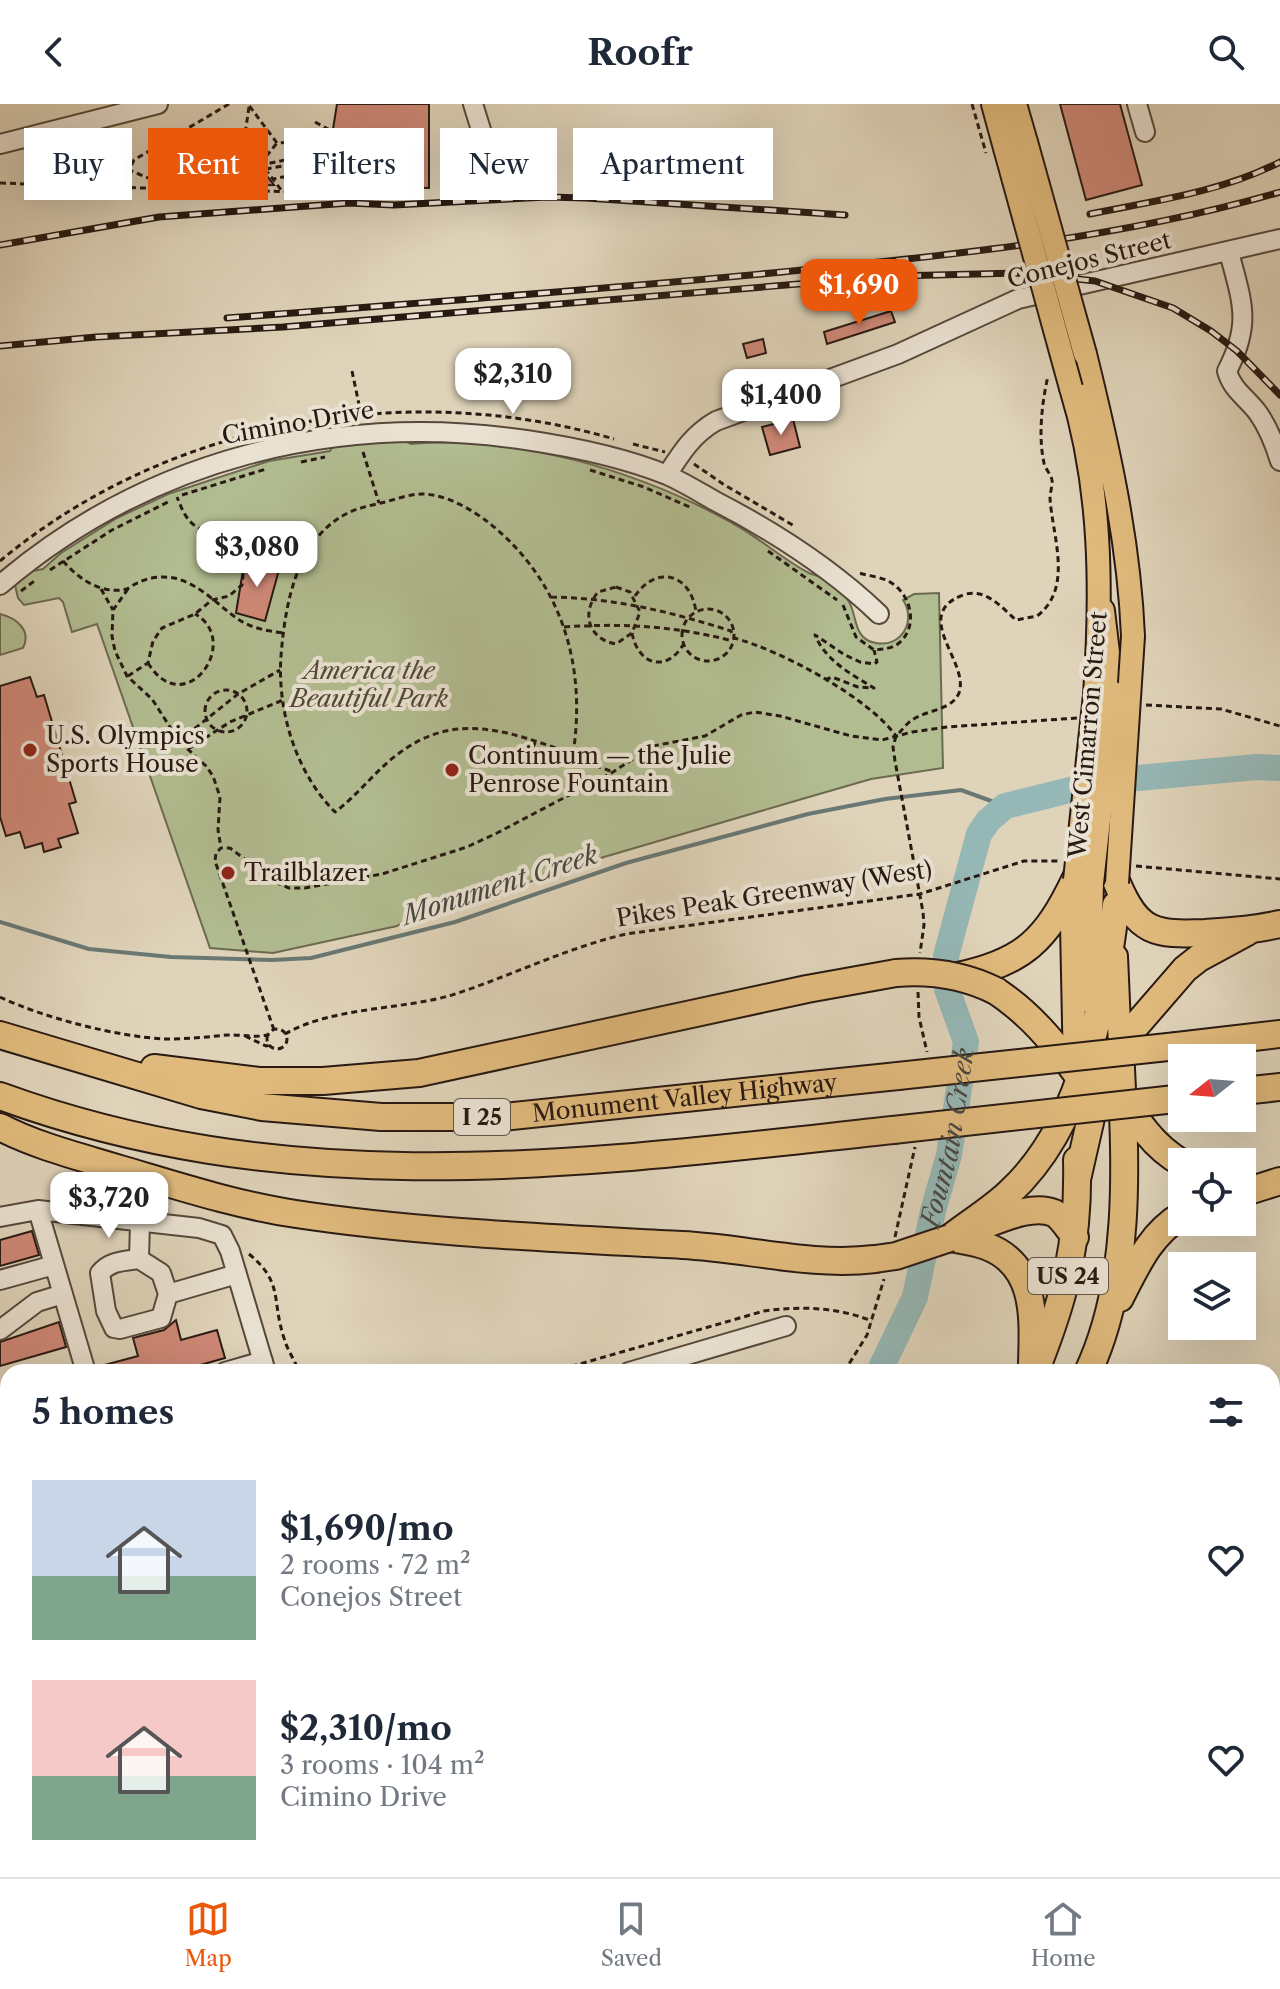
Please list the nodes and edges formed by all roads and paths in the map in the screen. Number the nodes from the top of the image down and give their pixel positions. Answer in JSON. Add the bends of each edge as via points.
{"nodes":[{"id":1,"x":158,"y":104,"type":"edge"},
{"id":2,"x":229,"y":104,"type":"edge"},
{"id":3,"x":473,"y":104,"type":"edge"},
{"id":4,"x":993,"y":104,"type":"edge"},
{"id":5,"x":1015,"y":104,"type":"edge"},
{"id":6,"x":1137,"y":104,"type":"edge"},
{"id":7,"x":249,"y":106,"type":"edge"},
{"id":8,"x":315,"y":122,"type":"dead end"},
{"id":9,"x":188,"y":128,"type":"edge"},
{"id":10,"x":245,"y":128,"type":"edge"},
{"id":11,"x":326,"y":128,"type":"edge"},
{"id":12,"x":480,"y":128,"type":"edge"},
{"id":13,"x":1145,"y":132,"type":"dead end"},
{"id":14,"x":277,"y":143,"type":"junction"},
{"id":15,"x":284,"y":143,"type":"edge"},
{"id":16,"x":0,"y":144,"type":"edge"},
{"id":17,"x":1016,"y":145,"type":"junction"},
{"id":18,"x":148,"y":152,"type":"edge"},
{"id":19,"x":268,"y":152,"type":"edge"},
{"id":20,"x":268,"y":173,"type":"edge"},
{"id":21,"x":284,"y":177,"type":"edge"},
{"id":22,"x":148,"y":178,"type":"edge"},
{"id":23,"x":273,"y":179,"type":"junction"},
{"id":24,"x":0,"y":183,"type":"edge"},
{"id":25,"x":148,"y":188,"type":"edge"},
{"id":26,"x":268,"y":191,"type":"edge"},
{"id":27,"x":283,"y":191,"type":"joint"},
{"id":28,"x":1280,"y":239,"type":"edge"},
{"id":29,"x":1229,"y":252,"type":"junction"},
{"id":30,"x":352,"y":371,"type":"dead end"},
{"id":31,"x":1049,"y":372,"type":"dead end"},
{"id":32,"x":361,"y":414,"type":"junction"},
{"id":33,"x":617,"y":440,"type":"dead end"},
{"id":34,"x":630,"y":444,"type":"dead end"},
{"id":35,"x":376,"y":451,"type":"dead end"},
{"id":36,"x":363,"y":452,"type":"junction"},
{"id":37,"x":355,"y":453,"type":"dead end"},
{"id":38,"x":332,"y":456,"type":"dead end"},
{"id":39,"x":678,"y":457,"type":"junction"},
{"id":40,"x":1280,"y":461,"type":"edge"},
{"id":41,"x":294,"y":463,"type":"dead end"},
{"id":42,"x":270,"y":468,"type":"dead end"},
{"id":43,"x":585,"y":468,"type":"dead end"},
{"id":44,"x":667,"y":475,"type":"junction"},
{"id":45,"x":177,"y":497,"type":"junction"},
{"id":46,"x":379,"y":503,"type":"junction"},
{"id":47,"x":700,"y":512,"type":"dead end"},
{"id":48,"x":802,"y":532,"type":"dead end"},
{"id":49,"x":761,"y":547,"type":"dead end"},
{"id":50,"x":56,"y":553,"type":"dead end"},
{"id":51,"x":0,"y":561,"type":"edge"},
{"id":52,"x":62,"y":561,"type":"junction"},
{"id":53,"x":853,"y":572,"type":"dead end"},
{"id":54,"x":7,"y":589,"type":"edge"},
{"id":55,"x":101,"y":589,"type":"junction"},
{"id":56,"x":128,"y":589,"type":"junction"},
{"id":57,"x":635,"y":596,"type":"junction"},
{"id":58,"x":551,"y":597,"type":"junction"},
{"id":59,"x":592,"y":599,"type":"junction"},
{"id":60,"x":212,"y":600,"type":"junction"},
{"id":61,"x":639,"y":606,"type":"junction"},
{"id":62,"x":113,"y":610,"type":"junction"},
{"id":63,"x":1101,"y":611,"type":"joint"},
{"id":64,"x":696,"y":612,"type":"junction"},
{"id":65,"x":195,"y":614,"type":"junction"},
{"id":66,"x":879,"y":614,"type":"dead end"},
{"id":67,"x":689,"y":618,"type":"junction"},
{"id":68,"x":590,"y":625,"type":"junction"},
{"id":69,"x":638,"y":625,"type":"junction"},
{"id":70,"x":564,"y":627,"type":"junction"},
{"id":71,"x":682,"y":629,"type":"junction"},
{"id":72,"x":283,"y":633,"type":"junction"},
{"id":73,"x":632,"y":633,"type":"junction"},
{"id":74,"x":734,"y":638,"type":"junction"},
{"id":75,"x":683,"y":645,"type":"junction"},
{"id":76,"x":874,"y":650,"type":"junction"},
{"id":77,"x":148,"y":663,"type":"junction"},
{"id":78,"x":280,"y":669,"type":"junction"},
{"id":79,"x":127,"y":676,"type":"junction"},
{"id":80,"x":825,"y":680,"type":"junction"},
{"id":81,"x":238,"y":694,"type":"junction"},
{"id":82,"x":283,"y":700,"type":"junction"},
{"id":83,"x":247,"y":713,"type":"junction"},
{"id":84,"x":206,"y":718,"type":"junction"},
{"id":85,"x":216,"y":730,"type":"junction"},
{"id":86,"x":896,"y":736,"type":"junction"},
{"id":87,"x":179,"y":741,"type":"junction"},
{"id":88,"x":536,"y":741,"type":"junction"},
{"id":89,"x":188,"y":749,"type":"junction"},
{"id":90,"x":573,"y":754,"type":"junction"},
{"id":91,"x":531,"y":767,"type":"dead end"},
{"id":92,"x":613,"y":772,"type":"junction"},
{"id":93,"x":221,"y":848,"type":"junction"},
{"id":94,"x":1137,"y":866,"type":"dead end"},
{"id":95,"x":1076,"y":875,"type":"junction"},
{"id":96,"x":1280,"y":879,"type":"edge"},
{"id":97,"x":920,"y":894,"type":"junction"},
{"id":98,"x":1117,"y":894,"type":"junction"},
{"id":99,"x":1280,"y":924,"type":"edge"},
{"id":100,"x":1247,"y":932,"type":"junction"},
{"id":101,"x":997,"y":978,"type":"junction"},
{"id":102,"x":0,"y":997,"type":"edge"},
{"id":103,"x":1096,"y":1017,"type":"junction"},
{"id":104,"x":274,"y":1030,"type":"junction"},
{"id":105,"x":270,"y":1034,"type":"junction"},
{"id":106,"x":285,"y":1034,"type":"junction"},
{"id":107,"x":1280,"y":1034,"type":"edge"},
{"id":108,"x":0,"y":1035,"type":"edge"},
{"id":109,"x":242,"y":1035,"type":"junction"},
{"id":110,"x":270,"y":1045,"type":"junction"},
{"id":111,"x":71,"y":1058,"type":"junction"},
{"id":112,"x":1115,"y":1059,"type":"junction"},
{"id":113,"x":1077,"y":1080,"type":"junction"},
{"id":114,"x":1280,"y":1087,"type":"edge"},
{"id":115,"x":1256,"y":1090,"type":"edge"},
{"id":116,"x":1122,"y":1093,"type":"junction"},
{"id":117,"x":0,"y":1096,"type":"edge"},
{"id":118,"x":1168,"y":1099,"type":"edge"},
{"id":119,"x":1093,"y":1109,"type":"junction"},
{"id":120,"x":0,"y":1127,"type":"edge"},
{"id":121,"x":1168,"y":1155,"type":"edge"},
{"id":122,"x":1078,"y":1175,"type":"junction"},
{"id":123,"x":1256,"y":1178,"type":"edge"},
{"id":124,"x":1280,"y":1178,"type":"edge"},
{"id":125,"x":1256,"y":1187,"type":"edge"},
{"id":126,"x":38,"y":1210,"type":"junction"},
{"id":127,"x":0,"y":1217,"type":"edge"},
{"id":128,"x":1122,"y":1221,"type":"junction"},
{"id":129,"x":140,"y":1222,"type":"junction"},
{"id":130,"x":1168,"y":1225,"type":"edge"},
{"id":131,"x":968,"y":1232,"type":"junction"},
{"id":132,"x":1075,"y":1237,"type":"junction"},
{"id":133,"x":226,"y":1243,"type":"junction"},
{"id":134,"x":139,"y":1259,"type":"junction"},
{"id":135,"x":54,"y":1265,"type":"junction"},
{"id":136,"x":237,"y":1274,"type":"junction"},
{"id":137,"x":0,"y":1280,"type":"edge"},
{"id":138,"x":63,"y":1294,"type":"junction"},
{"id":139,"x":168,"y":1294,"type":"junction"},
{"id":140,"x":786,"y":1326,"type":"dead end"},
{"id":141,"x":0,"y":1330,"type":"edge"},
{"id":142,"x":1103,"y":1330,"type":"junction"},
{"id":143,"x":84,"y":1364,"type":"edge"},
{"id":144,"x":264,"y":1364,"type":"edge"},
{"id":145,"x":295,"y":1364,"type":"edge"},
{"id":146,"x":656,"y":1364,"type":"edge"},
{"id":147,"x":1033,"y":1364,"type":"edge"},
{"id":148,"x":1036,"y":1364,"type":"edge"},
{"id":149,"x":1091,"y":1364,"type":"edge"}],
"edges":[{"from":1,"to":16,"type":"street"},
{"from":2,"to":9,"type":"path"},
{"from":3,"to":12,"type":"street"},
{"from":4,"to":17,"type":"main road","name":"West Cimarron Street"},
{"from":5,"to":17,"type":"main road","name":"West Cimarron Street"},
{"from":6,"to":13,"type":"street"},
{"from":7,"to":10,"type":"path"},
{"from":7,"to":14,"type":"path"},
{"from":8,"to":11,"type":"path"},
{"from":14,"to":15,"type":"path"},
{"from":14,"to":19,"type":"path"},
{"from":17,"to":63,"type":"main road","name":"West Cimarron Street","bridge":true,"via":[[1091,479]]},
{"from":17,"to":98,"type":"main road","name":"West Cimarron Street","bridge":true,"via":[[1085,354],[1130,582],[1133,636]]},
{"from":18,"to":22,"type":"path","via":[[129,170]]},
{"from":20,"to":23,"type":"path"},
{"from":21,"to":23,"type":"path"},
{"from":23,"to":27,"type":"path"},
{"from":24,"to":25,"type":"path"},
{"from":26,"to":27,"type":"path"},
{"from":28,"to":29,"type":"street","name":"Conejos Street"},
{"from":29,"to":39,"type":"street","name":"Conejos Street","via":[[1018,299],[898,354],[716,421]]},
{"from":29,"to":40,"type":"street","via":[[1244,310],[1237,351],[1227,371],[1258,414]]},
{"from":30,"to":32,"type":"path"},
{"from":31,"to":86,"type":"path","via":[[1043,446],[1044,465],[1052,479],[1059,555],[1054,595],[1037,616],[1016,620],[993,599],[976,593],[951,603],[940,629],[958,665],[960,689],[956,698],[910,721]]},
{"from":32,"to":33,"type":"path","via":[[500,415]]},
{"from":32,"to":51,"type":"path","via":[[192,450],[90,497]]},
{"from":34,"to":39,"type":"path"},
{"from":35,"to":36,"type":"path"},
{"from":36,"to":37,"type":"path"},
{"from":36,"to":46,"type":"path"},
{"from":38,"to":41,"type":"path"},
{"from":39,"to":44,"type":"street","name":"Conejos Street"},
{"from":39,"to":48,"type":"path"},
{"from":42,"to":45,"type":"path"},
{"from":43,"to":47,"type":"path"},
{"from":44,"to":54,"type":"street","name":"Cimino Drive","via":[[585,451],[496,435],[396,430],[332,437],[256,452],[135,495],[66,535]]},
{"from":44,"to":66,"type":"street","name":"Cimino Drive","via":[[776,533]]},
{"from":45,"to":52,"type":"path"},
{"from":45,"to":60,"type":"path","via":[[188,520],[234,547],[245,567],[236,592]]},
{"from":46,"to":58,"type":"path","via":[[422,494],[477,514],[508,538]]},
{"from":46,"to":72,"type":"path","via":[[343,515],[319,536],[297,572]]},
{"from":49,"to":76,"type":"path","via":[[843,605],[856,637]]},
{"from":50,"to":52,"type":"path"},
{"from":52,"to":54,"type":"path","via":[[24,590]]},
{"from":52,"to":55,"type":"path"},
{"from":53,"to":76,"type":"path","via":[[888,580],[901,590],[911,612],[898,644]]},
{"from":55,"to":56,"type":"path"},
{"from":55,"to":62,"type":"path"},
{"from":56,"to":60,"type":"path","via":[[147,579],[168,577],[184,580]]},
{"from":56,"to":62,"type":"path"},
{"from":57,"to":59,"type":"path","via":[[616,587]]},
{"from":57,"to":61,"type":"path"},
{"from":57,"to":64,"type":"path","via":[[652,580],[672,577],[689,589]]},
{"from":58,"to":59,"type":"path"},
{"from":58,"to":70,"type":"path"},
{"from":59,"to":61,"type":"path"},
{"from":59,"to":68,"type":"path"},
{"from":60,"to":65,"type":"path"},
{"from":60,"to":72,"type":"path","via":[[243,623]]},
{"from":61,"to":67,"type":"path"},
{"from":61,"to":69,"type":"path"},
{"from":62,"to":79,"type":"path","via":[[115,651]]},
{"from":63,"to":95,"type":"highway","bridge":true,"via":[[1103,694]]},
{"from":64,"to":67,"type":"path"},
{"from":64,"to":74,"type":"path","via":[[723,614]]},
{"from":65,"to":77,"type":"path","via":[[162,628]]},
{"from":65,"to":77,"type":"path","via":[[209,628],[213,646],[202,675],[168,684]]},
{"from":67,"to":71,"type":"path"},
{"from":67,"to":74,"type":"path","via":[[731,631]]},
{"from":68,"to":69,"type":"path"},
{"from":68,"to":70,"type":"path"},
{"from":68,"to":73,"type":"path","via":[[611,644]]},
{"from":69,"to":71,"type":"path"},
{"from":69,"to":73,"type":"path"},
{"from":70,"to":90,"type":"path","via":[[579,702]]},
{"from":71,"to":74,"type":"path"},
{"from":71,"to":75,"type":"path"},
{"from":72,"to":78,"type":"path"},
{"from":73,"to":75,"type":"path","via":[[637,651],[655,662],[671,658]]},
{"from":74,"to":75,"type":"path","via":[[726,654],[714,661],[692,657]]},
{"from":74,"to":80,"type":"path","via":[[775,652]]},
{"from":76,"to":80,"type":"path","via":[[877,662],[860,662],[815,635],[841,667],[874,688],[832,677]]},
{"from":77,"to":79,"type":"path"},
{"from":78,"to":81,"type":"path"},
{"from":78,"to":82,"type":"path"},
{"from":79,"to":87,"type":"path","via":[[152,699]]},
{"from":80,"to":86,"type":"path"},
{"from":81,"to":83,"type":"path"},
{"from":81,"to":84,"type":"path"},
{"from":81,"to":84,"type":"path","via":[[227,690],[212,695]]},
{"from":82,"to":83,"type":"path"},
{"from":82,"to":88,"type":"path","via":[[298,755],[335,812],[398,753],[437,733],[482,727]]},
{"from":83,"to":85,"type":"path"},
{"from":83,"to":85,"type":"path","via":[[237,730]]},
{"from":84,"to":85,"type":"path"},
{"from":84,"to":87,"type":"path"},
{"from":85,"to":89,"type":"path"},
{"from":86,"to":92,"type":"path","via":[[851,736],[755,712],[705,736],[653,746]]},
{"from":86,"to":97,"type":"path","via":[[895,761]]},
{"from":87,"to":89,"type":"path"},
{"from":88,"to":90,"type":"path"},
{"from":88,"to":91,"type":"path","via":[[529,755]]},
{"from":89,"to":93,"type":"path","via":[[217,785]]},
{"from":90,"to":92,"type":"path"},
{"from":92,"to":93,"type":"path","via":[[467,847],[357,879],[289,888],[230,848]]},
{"from":93,"to":104,"type":"path","via":[[215,861]]},
{"from":94,"to":96,"type":"path"},
{"from":95,"to":97,"type":"path","name":"Pikes Peak Greenway (West)","via":[[1024,861]]},
{"from":95,"to":101,"type":"highway","via":[[1064,904]]},
{"from":95,"to":103,"type":"highway"},
{"from":95,"to":113,"type":"main road","name":"West Cimarron Street","via":[[1072,925]]},
{"from":97,"to":106,"type":"path","name":"Pikes Peak Greenway (West)","via":[[626,934],[450,995],[314,1021]]},
{"from":98,"to":100,"type":"highway","via":[[1155,931]]},
{"from":98,"to":103,"type":"highway"},
{"from":98,"to":112,"type":"main road","name":"West Cimarron Street"},
{"from":99,"to":100,"type":"highway","number":"US 24"},
{"from":100,"to":112,"type":"highway","number":"US 24","via":[[1185,969],[1127,1036]]},
{"from":101,"to":111,"type":"highway","bridge":true,"via":[[896,973],[385,1076],[259,1081]]},
{"from":101,"to":113,"type":"highway"},
{"from":102,"to":109,"type":"path","via":[[139,1037]]},
{"from":103,"to":112,"type":"highway"},
{"from":103,"to":113,"type":"highway"},
{"from":104,"to":105,"type":"path"},
{"from":104,"to":106,"type":"path"},
{"from":105,"to":109,"type":"path"},
{"from":105,"to":110,"type":"path"},
{"from":106,"to":110,"type":"path","via":[[283,1047]]},
{"from":107,"to":111,"type":"highway","name":"Monument Valley Highway","number":"I 25","bridge":true,"via":[[586,1110],[436,1119],[262,1107]]},
{"from":108,"to":111,"type":"highway","name":"Monument Valley Highway","number":"I 25"},
{"from":109,"to":110,"type":"path"},
{"from":112,"to":116,"type":"highway"},
{"from":112,"to":119,"type":"highway","number":"US 24"},
{"from":113,"to":119,"type":"highway"},
{"from":113,"to":122,"type":"highway","name":"West Cimarron Street"},
{"from":113,"to":131,"type":"highway","via":[[1032,1167]]},
{"from":114,"to":115,"type":"highway"},
{"from":116,"to":121,"type":"highway","via":[[1149,1137]]},
{"from":116,"to":128,"type":"highway"},
{"from":117,"to":118,"type":"highway","name":"Monument Valley Highway","number":"I 25","bridge":true,"via":[[138,1137],[234,1155],[357,1166],[581,1161]]},
{"from":119,"to":122,"type":"highway","number":"US 24"},
{"from":119,"to":128,"type":"highway","via":[[1112,1164]]},
{"from":120,"to":131,"type":"highway","bridge":true,"via":[[212,1197],[295,1214],[858,1261],[896,1256]]},
{"from":122,"to":132,"type":"highway","name":"West Cimarron Street","number":"US 24"},
{"from":123,"to":124,"type":"highway"},
{"from":124,"to":125,"type":"highway"},
{"from":126,"to":127,"type":"street"},
{"from":126,"to":129,"type":"street"},
{"from":126,"to":135,"type":"street"},
{"from":128,"to":142,"type":"highway"},
{"from":129,"to":133,"type":"street","via":[[199,1228]]},
{"from":129,"to":134,"type":"street"},
{"from":130,"to":142,"type":"highway","number":"US 24","via":[[1147,1248]]},
{"from":131,"to":132,"type":"highway","via":[[1042,1210],[1057,1214]]},
{"from":131,"to":147,"type":"highway","via":[[1006,1256],[1023,1278],[1033,1305]]},
{"from":132,"to":148,"type":"highway","name":"West Cimarron Street","number":"US 24","via":[[1058,1314]]},
{"from":133,"to":136,"type":"street"},
{"from":133,"to":145,"type":"path","via":[[267,1269]]},
{"from":134,"to":139,"type":"street","via":[[161,1273]]},
{"from":134,"to":139,"type":"street","via":[[118,1261],[100,1273],[114,1328],[161,1318]]},
{"from":135,"to":137,"type":"street"},
{"from":135,"to":138,"type":"street"},
{"from":136,"to":139,"type":"street"},
{"from":136,"to":144,"type":"street"},
{"from":138,"to":141,"type":"street","via":[[37,1302]]},
{"from":138,"to":143,"type":"street"},
{"from":140,"to":146,"type":"street"},
{"from":142,"to":149,"type":"highway","number":"US 24"}]}
